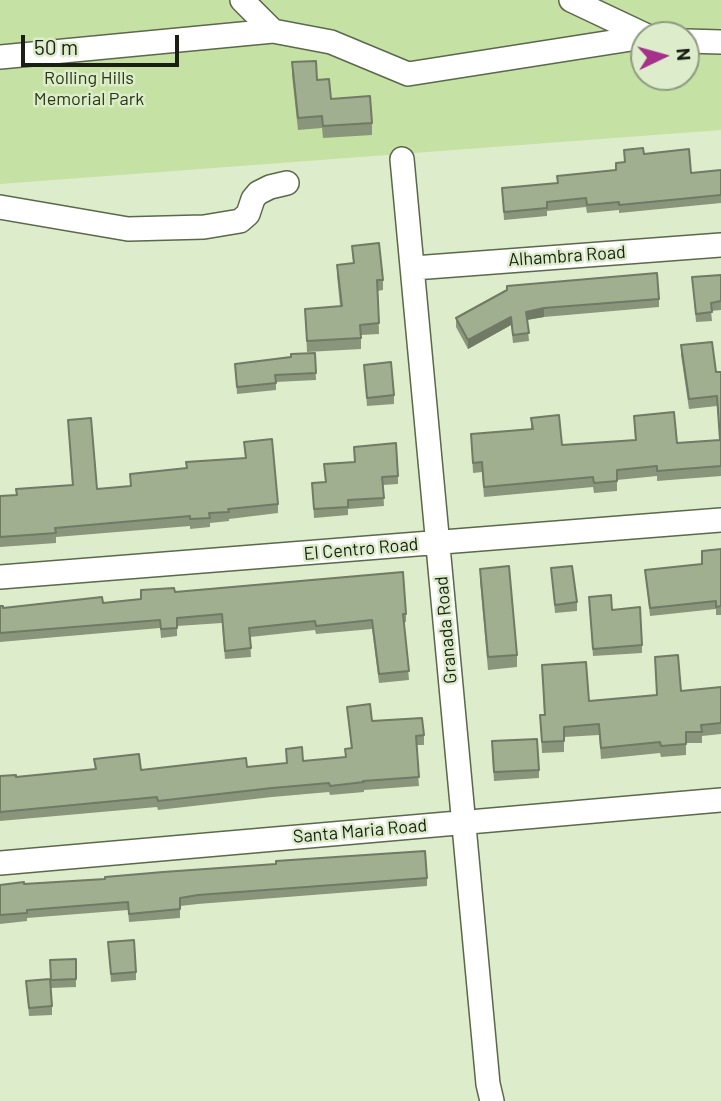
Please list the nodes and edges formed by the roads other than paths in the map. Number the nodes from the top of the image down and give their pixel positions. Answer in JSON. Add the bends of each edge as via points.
{"nodes":[{"id":1,"x":242,"y":0,"type":"edge"},
{"id":2,"x":571,"y":0,"type":"edge"},
{"id":3,"x":630,"y":29,"type":"edge"},
{"id":4,"x":273,"y":31,"type":"junction"},
{"id":5,"x":630,"y":38,"type":"edge"},
{"id":6,"x":700,"y":41,"type":"edge"},
{"id":7,"x":721,"y":42,"type":"edge"},
{"id":8,"x":0,"y":57,"type":"edge"},
{"id":9,"x":402,"y":159,"type":"dead end"},
{"id":10,"x":286,"y":183,"type":"dead end"},
{"id":11,"x":0,"y":207,"type":"edge"},
{"id":12,"x":721,"y":245,"type":"edge"},
{"id":13,"x":414,"y":268,"type":"junction"},
{"id":14,"x":721,"y":520,"type":"edge"},
{"id":15,"x":438,"y":543,"type":"junction"},
{"id":16,"x":0,"y":577,"type":"edge"},
{"id":17,"x":721,"y":800,"type":"edge"},
{"id":18,"x":463,"y":822,"type":"junction"},
{"id":19,"x":0,"y":863,"type":"edge"},
{"id":20,"x":492,"y":1101,"type":"edge"}],
"edges":[{"from":1,"to":4,"type":"street"},
{"from":2,"to":3,"type":"street"},
{"from":4,"to":5,"type":"street","via":[[331,42],[408,74]]},
{"from":4,"to":8,"type":"street"},
{"from":6,"to":7,"type":"street"},
{"from":9,"to":13,"type":"street","name":"Granada Road"},
{"from":10,"to":11,"type":"street","via":[[258,193],[240,221],[204,227],[128,229]]},
{"from":12,"to":13,"type":"street","name":"Alhambra Road"},
{"from":13,"to":15,"type":"street","name":"Granada Road"},
{"from":14,"to":15,"type":"street","name":"El Centro Road"},
{"from":15,"to":16,"type":"street","name":"El Centro Road"},
{"from":15,"to":18,"type":"street","name":"Granada Road"},
{"from":17,"to":18,"type":"street","name":"Santa Maria Road"},
{"from":18,"to":19,"type":"street","name":"Santa Maria Road"},
{"from":18,"to":20,"type":"street","name":"Granada Road"}]}
